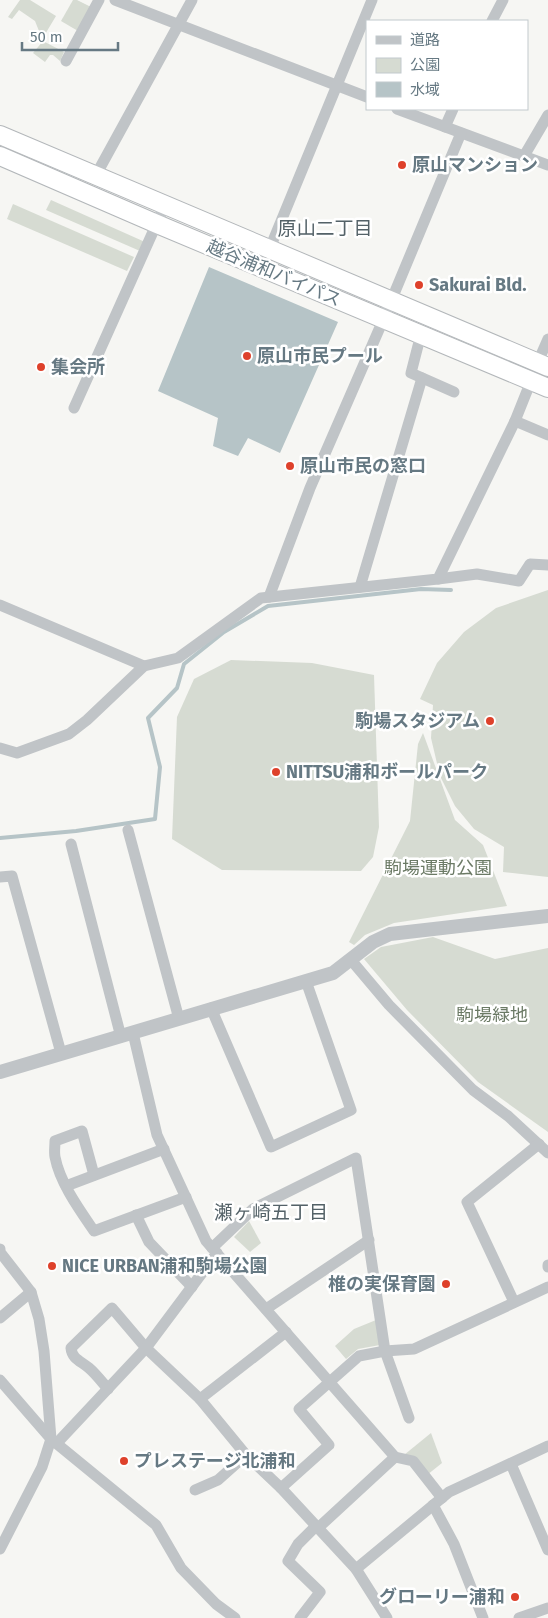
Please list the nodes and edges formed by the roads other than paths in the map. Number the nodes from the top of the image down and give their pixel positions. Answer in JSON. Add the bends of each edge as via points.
{"nodes":[{"id":1,"x":100,"y":0,"type":"edge"},
{"id":2,"x":115,"y":0,"type":"edge"},
{"id":3,"x":192,"y":0,"type":"edge"},
{"id":4,"x":372,"y":0,"type":"edge"},
{"id":5,"x":503,"y":0,"type":"edge"},
{"id":6,"x":493,"y":20,"type":"edge"},
{"id":7,"x":180,"y":24,"type":"junction"},
{"id":8,"x":66,"y":61,"type":"dead end"},
{"id":9,"x":337,"y":86,"type":"junction"},
{"id":10,"x":366,"y":97,"type":"edge"},
{"id":11,"x":400,"y":110,"type":"edge"},
{"id":12,"x":452,"y":110,"type":"edge"},
{"id":13,"x":548,"y":116,"type":"edge"},
{"id":14,"x":445,"y":127,"type":"junction"},
{"id":15,"x":461,"y":133,"type":"junction"},
{"id":16,"x":0,"y":135,"type":"edge"},
{"id":17,"x":0,"y":156,"type":"edge"},
{"id":18,"x":524,"y":156,"type":"junction"},
{"id":19,"x":548,"y":165,"type":"edge"},
{"id":20,"x":96,"y":175,"type":"junction"},
{"id":21,"x":165,"y":205,"type":"junction"},
{"id":22,"x":157,"y":224,"type":"junction"},
{"id":23,"x":270,"y":248,"type":"junction"},
{"id":24,"x":392,"y":299,"type":"junction"},
{"id":25,"x":384,"y":318,"type":"junction"},
{"id":26,"x":422,"y":334,"type":"junction"},
{"id":27,"x":548,"y":339,"type":"edge"},
{"id":28,"x":543,"y":364,"type":"edge"},
{"id":29,"x":422,"y":378,"type":"junction"},
{"id":30,"x":531,"y":381,"type":"junction"},
{"id":31,"x":548,"y":388,"type":"edge"},
{"id":32,"x":454,"y":392,"type":"dead end"},
{"id":33,"x":74,"y":408,"type":"dead end"},
{"id":34,"x":515,"y":421,"type":"junction"},
{"id":35,"x":548,"y":435,"type":"edge"},
{"id":36,"x":548,"y":565,"type":"edge"},
{"id":37,"x":438,"y":579,"type":"junction"},
{"id":38,"x":360,"y":587,"type":"junction"},
{"id":39,"x":269,"y":597,"type":"junction"},
{"id":40,"x":0,"y":605,"type":"edge"},
{"id":41,"x":144,"y":666,"type":"junction"},
{"id":42,"x":0,"y":748,"type":"edge"},
{"id":43,"x":128,"y":830,"type":"dead end"},
{"id":44,"x":71,"y":844,"type":"dead end"},
{"id":45,"x":0,"y":877,"type":"edge"},
{"id":46,"x":548,"y":916,"type":"edge"},
{"id":47,"x":351,"y":960,"type":"junction"},
{"id":48,"x":306,"y":981,"type":"junction"},
{"id":49,"x":211,"y":1008,"type":"junction"},
{"id":50,"x":179,"y":1019,"type":"junction"},
{"id":51,"x":127,"y":1035,"type":"junction"},
{"id":52,"x":61,"y":1053,"type":"junction"},
{"id":53,"x":0,"y":1072,"type":"edge"},
{"id":54,"x":539,"y":1144,"type":"junction"},
{"id":55,"x":164,"y":1150,"type":"junction"},
{"id":56,"x":548,"y":1153,"type":"edge"},
{"id":57,"x":94,"y":1175,"type":"junction"},
{"id":58,"x":66,"y":1186,"type":"junction"},
{"id":59,"x":186,"y":1197,"type":"junction"},
{"id":60,"x":136,"y":1215,"type":"junction"},
{"id":61,"x":369,"y":1240,"type":"junction"},
{"id":62,"x":0,"y":1249,"type":"edge"},
{"id":63,"x":215,"y":1251,"type":"junction"},
{"id":64,"x":548,"y":1286,"type":"edge"},
{"id":65,"x":192,"y":1287,"type":"junction"},
{"id":66,"x":31,"y":1292,"type":"junction"},
{"id":67,"x":514,"y":1302,"type":"junction"},
{"id":68,"x":266,"y":1309,"type":"junction"},
{"id":69,"x":0,"y":1318,"type":"edge"},
{"id":70,"x":286,"y":1332,"type":"junction"},
{"id":71,"x":146,"y":1348,"type":"junction"},
{"id":72,"x":385,"y":1351,"type":"junction"},
{"id":73,"x":0,"y":1380,"type":"edge"},
{"id":74,"x":329,"y":1381,"type":"junction"},
{"id":75,"x":108,"y":1389,"type":"junction"},
{"id":76,"x":200,"y":1399,"type":"junction"},
{"id":77,"x":409,"y":1418,"type":"dead end"},
{"id":78,"x":54,"y":1441,"type":"junction"},
{"id":79,"x":548,"y":1446,"type":"edge"},
{"id":80,"x":246,"y":1455,"type":"junction"},
{"id":81,"x":395,"y":1457,"type":"junction"},
{"id":82,"x":511,"y":1464,"type":"junction"},
{"id":83,"x":281,"y":1488,"type":"junction"},
{"id":84,"x":195,"y":1490,"type":"dead end"},
{"id":85,"x":437,"y":1501,"type":"junction"},
{"id":86,"x":317,"y":1527,"type":"junction"},
{"id":87,"x":0,"y":1549,"type":"edge"},
{"id":88,"x":548,"y":1550,"type":"edge"},
{"id":89,"x":356,"y":1569,"type":"junction"},
{"id":90,"x":548,"y":1608,"type":"edge"},
{"id":91,"x":235,"y":1618,"type":"edge"},
{"id":92,"x":300,"y":1618,"type":"edge"},
{"id":93,"x":388,"y":1618,"type":"edge"},
{"id":94,"x":483,"y":1618,"type":"edge"},
{"id":95,"x":519,"y":1618,"type":"edge"}],
"edges":[{"from":1,"to":8,"type":"street"},
{"from":2,"to":7,"type":"street"},
{"from":3,"to":7,"type":"street"},
{"from":4,"to":9,"type":"street"},
{"from":5,"to":6,"type":"street"},
{"from":7,"to":9,"type":"street"},
{"from":7,"to":20,"type":"street"},
{"from":9,"to":10,"type":"street"},
{"from":9,"to":23,"type":"street"},
{"from":11,"to":14,"type":"street"},
{"from":12,"to":14,"type":"street"},
{"from":13,"to":18,"type":"street"},
{"from":14,"to":15,"type":"street"},
{"from":15,"to":18,"type":"street"},
{"from":15,"to":24,"type":"street"},
{"from":16,"to":20,"type":"highway","name":"越谷浦和バイパス"},
{"from":17,"to":22,"type":"highway","name":"越谷浦和バイパス"},
{"from":18,"to":19,"type":"street"},
{"from":20,"to":21,"type":"highway","name":"越谷浦和バイパス"},
{"from":21,"to":22,"type":"street"},
{"from":21,"to":23,"type":"highway","name":"越谷浦和バイパス"},
{"from":22,"to":25,"type":"highway","name":"越谷浦和バイパス"},
{"from":22,"to":33,"type":"street"},
{"from":23,"to":24,"type":"highway","name":"越谷浦和バイパス"},
{"from":24,"to":25,"type":"street"},
{"from":24,"to":28,"type":"highway","name":"越谷浦和バイパス"},
{"from":25,"to":26,"type":"highway","name":"越谷浦和バイパス"},
{"from":25,"to":39,"type":"street","via":[[310,488]]},
{"from":26,"to":29,"type":"street","via":[[410,373]]},
{"from":26,"to":30,"type":"highway","name":"越谷浦和バイパス"},
{"from":27,"to":28,"type":"street"},
{"from":29,"to":32,"type":"street"},
{"from":29,"to":38,"type":"street"},
{"from":30,"to":31,"type":"highway","name":"越谷浦和バイパス"},
{"from":30,"to":34,"type":"street"},
{"from":34,"to":35,"type":"street"},
{"from":34,"to":37,"type":"street"},
{"from":36,"to":37,"type":"street","via":[[530,564],[519,581],[477,574]]},
{"from":37,"to":38,"type":"street"},
{"from":38,"to":39,"type":"street"},
{"from":39,"to":41,"type":"street","via":[[262,598],[178,658]]},
{"from":40,"to":41,"type":"street"},
{"from":41,"to":42,"type":"street","via":[[69,734],[17,753]]},
{"from":43,"to":50,"type":"street"},
{"from":44,"to":51,"type":"street"},
{"from":45,"to":52,"type":"street","via":[[12,876]]},
{"from":46,"to":47,"type":"street","via":[[390,934],[373,942]]},
{"from":47,"to":48,"type":"street","via":[[333,973]]},
{"from":47,"to":54,"type":"street","via":[[389,1005],[473,1090]]},
{"from":48,"to":49,"type":"street"},
{"from":48,"to":49,"type":"street","via":[[351,1110],[271,1147]]},
{"from":49,"to":50,"type":"street"},
{"from":50,"to":51,"type":"street"},
{"from":51,"to":52,"type":"street"},
{"from":51,"to":55,"type":"street"},
{"from":52,"to":53,"type":"street"},
{"from":54,"to":56,"type":"street"},
{"from":54,"to":67,"type":"street","via":[[467,1202]]},
{"from":55,"to":57,"type":"street"},
{"from":55,"to":59,"type":"street"},
{"from":57,"to":58,"type":"street"},
{"from":57,"to":58,"type":"street","via":[[82,1131],[55,1141],[55,1156]]},
{"from":58,"to":60,"type":"street","via":[[94,1230]]},
{"from":59,"to":60,"type":"street"},
{"from":59,"to":63,"type":"street","via":[[206,1241]]},
{"from":60,"to":65,"type":"street","via":[[149,1242]]},
{"from":61,"to":63,"type":"street","via":[[356,1158],[253,1209]]},
{"from":61,"to":68,"type":"street"},
{"from":61,"to":72,"type":"street"},
{"from":62,"to":66,"type":"street"},
{"from":63,"to":65,"type":"street"},
{"from":63,"to":68,"type":"street"},
{"from":64,"to":67,"type":"street"},
{"from":65,"to":71,"type":"street"},
{"from":66,"to":69,"type":"street"},
{"from":66,"to":78,"type":"street","via":[[40,1319]]},
{"from":67,"to":72,"type":"street","via":[[414,1349]]},
{"from":68,"to":70,"type":"street"},
{"from":70,"to":74,"type":"street"},
{"from":70,"to":76,"type":"street"},
{"from":71,"to":75,"type":"street"},
{"from":71,"to":75,"type":"street","via":[[112,1308],[71,1348],[77,1360]]},
{"from":71,"to":76,"type":"street"},
{"from":72,"to":74,"type":"street","via":[[359,1356]]},
{"from":72,"to":77,"type":"street"},
{"from":73,"to":78,"type":"street"},
{"from":74,"to":81,"type":"street"},
{"from":74,"to":83,"type":"street","via":[[299,1409],[329,1445]]},
{"from":75,"to":78,"type":"street"},
{"from":76,"to":80,"type":"street"},
{"from":78,"to":87,"type":"street"},
{"from":78,"to":91,"type":"street","via":[[156,1526],[181,1568],[216,1604]]},
{"from":79,"to":82,"type":"street"},
{"from":80,"to":83,"type":"street"},
{"from":80,"to":84,"type":"street","via":[[218,1480]]},
{"from":81,"to":85,"type":"street","via":[[413,1462]]},
{"from":81,"to":86,"type":"street"},
{"from":82,"to":85,"type":"street","via":[[449,1492]]},
{"from":82,"to":88,"type":"street"},
{"from":83,"to":86,"type":"street"},
{"from":85,"to":89,"type":"street"},
{"from":85,"to":94,"type":"street"},
{"from":86,"to":89,"type":"street"},
{"from":86,"to":92,"type":"street","via":[[298,1544],[288,1561],[320,1592]]},
{"from":89,"to":93,"type":"street"},
{"from":90,"to":95,"type":"street"}]}
